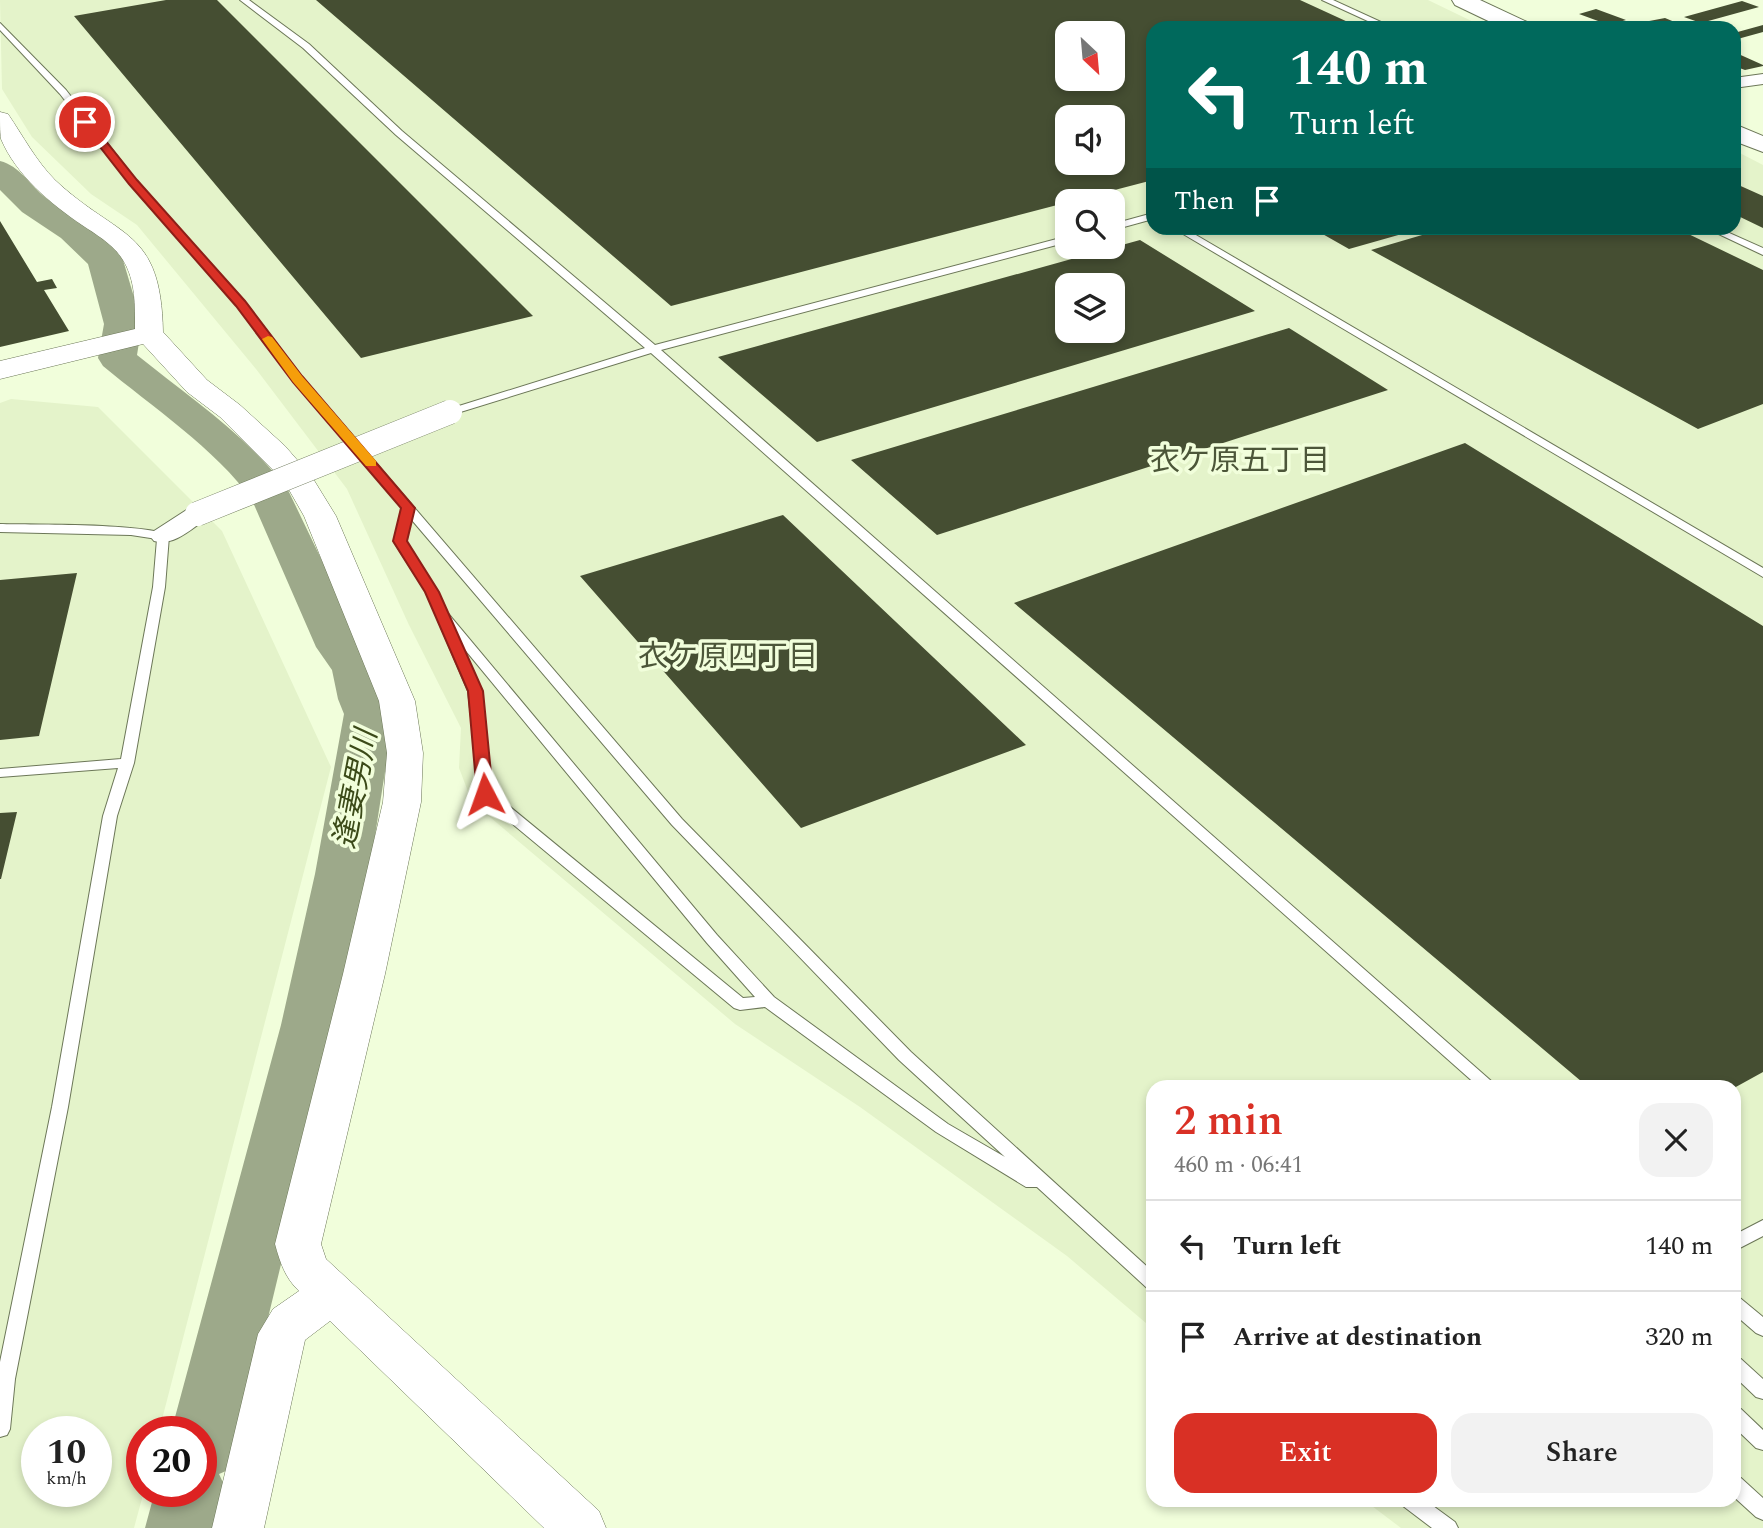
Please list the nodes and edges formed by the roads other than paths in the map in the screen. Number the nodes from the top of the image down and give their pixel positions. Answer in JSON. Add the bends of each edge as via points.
{"nodes":[{"id":1,"x":244,"y":0,"type":"edge"},
{"id":2,"x":1326,"y":0,"type":"edge"},
{"id":3,"x":1463,"y":0,"type":"edge"},
{"id":4,"x":1374,"y":21,"type":"edge"},
{"id":5,"x":1506,"y":21,"type":"edge"},
{"id":6,"x":0,"y":25,"type":"edge"},
{"id":7,"x":1763,"y":79,"type":"edge"},
{"id":8,"x":1741,"y":82,"type":"edge"},
{"id":9,"x":0,"y":119,"type":"edge"},
{"id":10,"x":1741,"y":134,"type":"edge"},
{"id":11,"x":1763,"y":145,"type":"edge"},
{"id":12,"x":1146,"y":218,"type":"edge"},
{"id":13,"x":1125,"y":224,"type":"edge"},
{"id":14,"x":1190,"y":235,"type":"edge"},
{"id":15,"x":1726,"y":235,"type":"edge"},
{"id":16,"x":1055,"y":242,"type":"edge"},
{"id":17,"x":1763,"y":252,"type":"edge"},
{"id":18,"x":140,"y":336,"type":"junction"},
{"id":19,"x":653,"y":349,"type":"junction"},
{"id":20,"x":0,"y":370,"type":"edge"},
{"id":21,"x":450,"y":412,"type":"joint"},
{"id":22,"x":408,"y":508,"type":"junction"},
{"id":23,"x":0,"y":528,"type":"edge"},
{"id":24,"x":163,"y":536,"type":"junction"},
{"id":25,"x":1763,"y":573,"type":"edge"},
{"id":26,"x":440,"y":611,"type":"junction"},
{"id":27,"x":127,"y":763,"type":"junction"},
{"id":28,"x":0,"y":773,"type":"edge"},
{"id":29,"x":768,"y":1001,"type":"junction"},
{"id":30,"x":1482,"y":1080,"type":"edge"},
{"id":31,"x":1058,"y":1196,"type":"junction"},
{"id":32,"x":1763,"y":1227,"type":"edge"},
{"id":33,"x":1741,"y":1240,"type":"edge"},
{"id":34,"x":1146,"y":1277,"type":"edge"},
{"id":35,"x":332,"y":1294,"type":"junction"},
{"id":36,"x":1741,"y":1309,"type":"edge"},
{"id":37,"x":1763,"y":1328,"type":"edge"},
{"id":38,"x":1741,"y":1371,"type":"edge"},
{"id":39,"x":3,"y":1379,"type":"edge"},
{"id":40,"x":1763,"y":1391,"type":"edge"},
{"id":41,"x":1741,"y":1422,"type":"edge"},
{"id":42,"x":0,"y":1429,"type":"edge"},
{"id":43,"x":1763,"y":1442,"type":"edge"},
{"id":44,"x":1741,"y":1491,"type":"edge"},
{"id":45,"x":1420,"y":1507,"type":"edge"},
{"id":46,"x":1763,"y":1511,"type":"edge"},
{"id":47,"x":238,"y":1528,"type":"edge"},
{"id":48,"x":580,"y":1528,"type":"edge"},
{"id":49,"x":1448,"y":1528,"type":"edge"}],
"edges":[{"from":1,"to":19,"type":"lane","via":[[306,46],[399,133]]},
{"from":2,"to":4,"type":"lane"},
{"from":3,"to":5,"type":"main road"},
{"from":6,"to":22,"type":"lane","via":[[63,92],[133,182],[241,304]]},
{"from":7,"to":8,"type":"street"},
{"from":9,"to":18,"type":"street","via":[[47,184],[123,243],[137,261],[148,282]]},
{"from":10,"to":11,"type":"main road"},
{"from":12,"to":13,"type":"lane"},
{"from":14,"to":25,"type":"lane"},
{"from":15,"to":17,"type":"lane"},
{"from":16,"to":19,"type":"lane"},
{"from":18,"to":20,"type":"street"},
{"from":18,"to":35,"type":"street","via":[[230,411],[297,477],[320,516],[397,701],[405,752],[402,802],[298,1244],[306,1269]]},
{"from":19,"to":21,"type":"lane"},
{"from":19,"to":30,"type":"lane"},
{"from":21,"to":24,"type":"street","bridge":true,"via":[[197,514]]},
{"from":22,"to":26,"type":"lane","via":[[400,541]]},
{"from":22,"to":31,"type":"lane","via":[[677,822],[905,1056]]},
{"from":23,"to":24,"type":"lane"},
{"from":24,"to":27,"type":"lane","via":[[159,587]]},
{"from":26,"to":29,"type":"lane"},
{"from":26,"to":29,"type":"lane","via":[[475,691],[485,794],[740,1004]]},
{"from":27,"to":28,"type":"lane"},
{"from":27,"to":39,"type":"lane","via":[[110,816],[60,1107]]},
{"from":29,"to":31,"type":"lane","via":[[942,1128]]},
{"from":31,"to":34,"type":"lane"},
{"from":32,"to":33,"type":"lane"},
{"from":35,"to":47,"type":"street","via":[[290,1323],[282,1334]]},
{"from":35,"to":48,"type":"street"},
{"from":36,"to":37,"type":"lane"},
{"from":38,"to":40,"type":"lane"},
{"from":39,"to":42,"type":"lane"},
{"from":41,"to":43,"type":"lane"},
{"from":44,"to":46,"type":"lane"},
{"from":45,"to":49,"type":"lane"}]}
